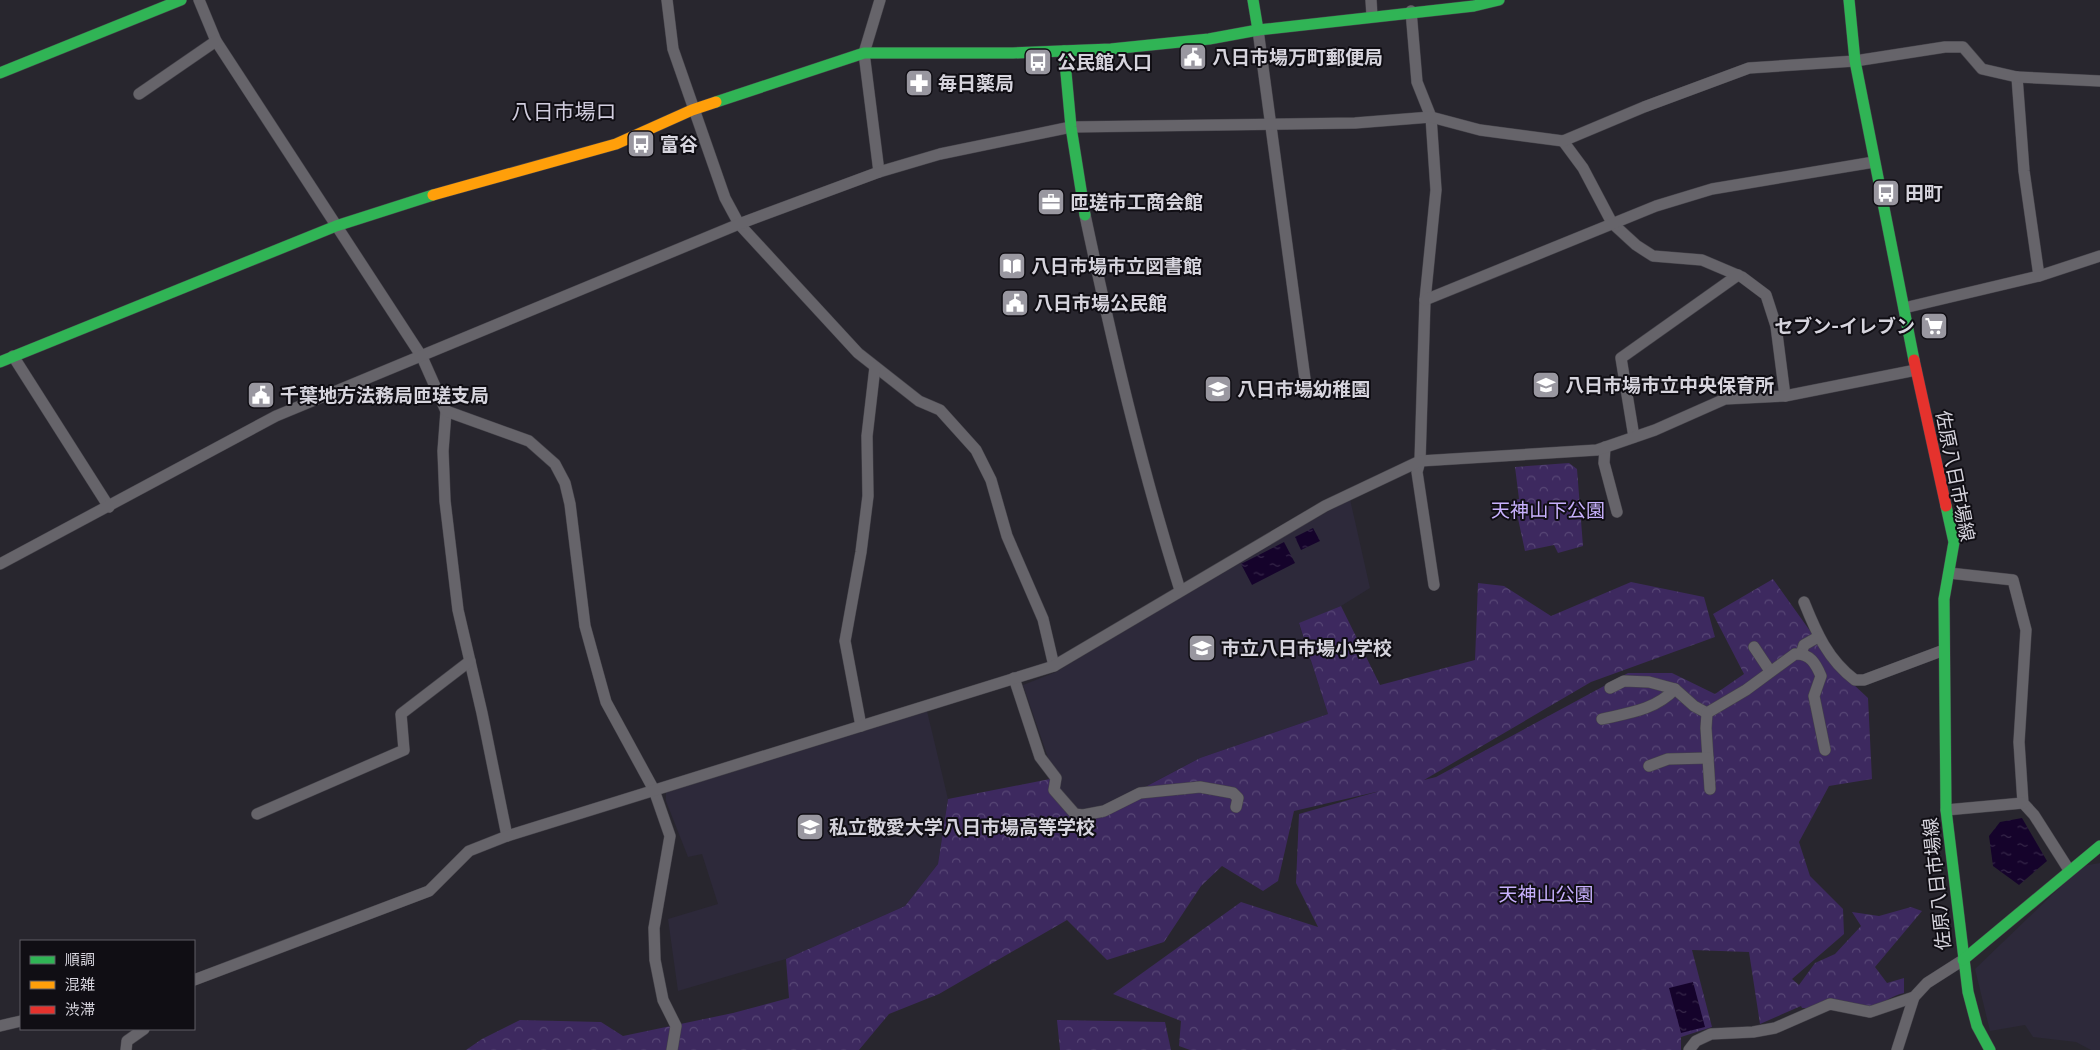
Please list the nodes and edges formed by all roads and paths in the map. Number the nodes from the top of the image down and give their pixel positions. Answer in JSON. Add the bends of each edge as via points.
{"nodes":[{"id":1,"x":181,"y":0,"type":"edge"},
{"id":2,"x":200,"y":0,"type":"edge"},
{"id":3,"x":667,"y":0,"type":"edge"},
{"id":4,"x":880,"y":0,"type":"edge"},
{"id":5,"x":1253,"y":0,"type":"edge"},
{"id":6,"x":1371,"y":0,"type":"edge"},
{"id":7,"x":1499,"y":0,"type":"edge"},
{"id":8,"x":1849,"y":0,"type":"edge"},
{"id":9,"x":1411,"y":11,"type":"junction"},
{"id":10,"x":1372,"y":16,"type":"junction"},
{"id":11,"x":1258,"y":30,"type":"junction"},
{"id":12,"x":216,"y":41,"type":"junction"},
{"id":13,"x":1064,"y":52,"type":"junction"},
{"id":14,"x":864,"y":53,"type":"junction"},
{"id":15,"x":1855,"y":61,"type":"junction"},
{"id":16,"x":0,"y":73,"type":"edge"},
{"id":17,"x":2017,"y":77,"type":"junction"},
{"id":18,"x":2100,"y":81,"type":"edge"},
{"id":19,"x":139,"y":94,"type":"dead end"},
{"id":20,"x":692,"y":110,"type":"junction"},
{"id":21,"x":1431,"y":117,"type":"junction"},
{"id":22,"x":1269,"y":123,"type":"junction"},
{"id":23,"x":1071,"y":127,"type":"junction"},
{"id":24,"x":1563,"y":141,"type":"junction"},
{"id":25,"x":1874,"y":162,"type":"junction"},
{"id":26,"x":879,"y":172,"type":"junction"},
{"id":27,"x":1086,"y":215,"type":"joint"},
{"id":28,"x":739,"y":224,"type":"junction"},
{"id":29,"x":1612,"y":224,"type":"junction"},
{"id":30,"x":336,"y":226,"type":"junction"},
{"id":31,"x":2100,"y":256,"type":"edge"},
{"id":32,"x":1738,"y":276,"type":"junction"},
{"id":33,"x":2039,"y":276,"type":"junction"},
{"id":34,"x":1425,"y":300,"type":"junction"},
{"id":35,"x":1904,"y":308,"type":"junction"},
{"id":36,"x":13,"y":356,"type":"junction"},
{"id":37,"x":422,"y":357,"type":"junction"},
{"id":38,"x":0,"y":362,"type":"edge"},
{"id":39,"x":875,"y":367,"type":"junction"},
{"id":40,"x":1916,"y":370,"type":"junction"},
{"id":41,"x":1305,"y":379,"type":"dead end"},
{"id":42,"x":1785,"y":396,"type":"junction"},
{"id":43,"x":446,"y":411,"type":"junction"},
{"id":44,"x":1634,"y":437,"type":"junction"},
{"id":45,"x":1605,"y":447,"type":"junction"},
{"id":46,"x":1420,"y":460,"type":"junction"},
{"id":47,"x":110,"y":507,"type":"junction"},
{"id":48,"x":1618,"y":512,"type":"dead end"},
{"id":49,"x":0,"y":564,"type":"edge"},
{"id":50,"x":1949,"y":573,"type":"junction"},
{"id":51,"x":1434,"y":585,"type":"dead end"},
{"id":52,"x":1180,"y":590,"type":"junction"},
{"id":53,"x":1804,"y":602,"type":"dead end"},
{"id":54,"x":1818,"y":637,"type":"junction"},
{"id":55,"x":1754,"y":647,"type":"dead end"},
{"id":56,"x":1944,"y":650,"type":"junction"},
{"id":57,"x":1800,"y":654,"type":"junction"},
{"id":58,"x":470,"y":661,"type":"junction"},
{"id":59,"x":1054,"y":666,"type":"junction"},
{"id":60,"x":1770,"y":671,"type":"junction"},
{"id":61,"x":1014,"y":678,"type":"junction"},
{"id":62,"x":1610,"y":688,"type":"dead end"},
{"id":63,"x":1675,"y":689,"type":"junction"},
{"id":64,"x":1707,"y":713,"type":"junction"},
{"id":65,"x":1602,"y":719,"type":"dead end"},
{"id":66,"x":861,"y":726,"type":"junction"},
{"id":67,"x":1825,"y":750,"type":"dead end"},
{"id":68,"x":1708,"y":758,"type":"junction"},
{"id":69,"x":1649,"y":766,"type":"dead end"},
{"id":70,"x":1710,"y":789,"type":"dead end"},
{"id":71,"x":654,"y":790,"type":"junction"},
{"id":72,"x":2023,"y":803,"type":"junction"},
{"id":73,"x":1236,"y":807,"type":"dead end"},
{"id":74,"x":1946,"y":810,"type":"junction"},
{"id":75,"x":257,"y":814,"type":"dead end"},
{"id":76,"x":507,"y":836,"type":"junction"},
{"id":77,"x":2097,"y":851,"type":"edge"},
{"id":78,"x":2069,"y":870,"type":"junction"},
{"id":79,"x":1963,"y":960,"type":"junction"},
{"id":80,"x":195,"y":980,"type":"edge"},
{"id":81,"x":1914,"y":997,"type":"junction"},
{"id":82,"x":20,"y":1021,"type":"edge"},
{"id":83,"x":0,"y":1026,"type":"edge"},
{"id":84,"x":142,"y":1030,"type":"edge"},
{"id":85,"x":126,"y":1050,"type":"edge"},
{"id":86,"x":672,"y":1050,"type":"edge"},
{"id":87,"x":1689,"y":1050,"type":"edge"},
{"id":88,"x":1897,"y":1050,"type":"edge"},
{"id":89,"x":1990,"y":1050,"type":"edge"}],
"edges":[{"from":1,"to":16,"type":"main road"},
{"from":2,"to":12,"type":"street"},
{"from":3,"to":20,"type":"street","via":[[672,49]]},
{"from":4,"to":14,"type":"street"},
{"from":5,"to":11,"type":"main road"},
{"from":6,"to":10,"type":"street"},
{"from":7,"to":9,"type":"main road","via":[[1474,6]]},
{"from":8,"to":15,"type":"main road","name":"佐原八日市場線"},
{"from":9,"to":10,"type":"main road"},
{"from":9,"to":21,"type":"street","via":[[1417,82]]},
{"from":10,"to":11,"type":"main road"},
{"from":11,"to":13,"type":"main road","via":[[1165,46]]},
{"from":11,"to":22,"type":"street"},
{"from":12,"to":19,"type":"street"},
{"from":12,"to":30,"type":"street"},
{"from":13,"to":14,"type":"main road"},
{"from":13,"to":23,"type":"main road"},
{"from":14,"to":20,"type":"main road"},
{"from":14,"to":26,"type":"street"},
{"from":15,"to":17,"type":"street","via":[[1963,47],[1982,69]]},
{"from":15,"to":24,"type":"street","via":[[1749,68]]},
{"from":15,"to":25,"type":"main road","name":"佐原八日市場線"},
{"from":17,"to":18,"type":"street"},
{"from":17,"to":33,"type":"street","via":[[2024,171]]},
{"from":20,"to":28,"type":"street","via":[[725,198]]},
{"from":20,"to":30,"type":"main road","via":[[616,144]]},
{"from":21,"to":22,"type":"street","via":[[1355,123]]},
{"from":21,"to":24,"type":"street","via":[[1480,130]]},
{"from":21,"to":34,"type":"street","via":[[1436,190]]},
{"from":22,"to":23,"type":"street"},
{"from":22,"to":41,"type":"street"},
{"from":23,"to":26,"type":"street","via":[[940,154]]},
{"from":23,"to":27,"type":"main road"},
{"from":24,"to":29,"type":"street","via":[[1583,168]]},
{"from":25,"to":29,"type":"street","via":[[1712,189]]},
{"from":25,"to":35,"type":"main road","name":"佐原八日市場線"},
{"from":26,"to":28,"type":"street"},
{"from":27,"to":52,"type":"street","via":[[1141,460]]},
{"from":28,"to":37,"type":"street"},
{"from":28,"to":39,"type":"street","via":[[858,353]]},
{"from":29,"to":32,"type":"street","via":[[1653,256],[1702,260]]},
{"from":29,"to":34,"type":"street"},
{"from":30,"to":36,"type":"main road"},
{"from":30,"to":37,"type":"street"},
{"from":31,"to":33,"type":"street"},
{"from":32,"to":42,"type":"street","via":[[1766,295],[1776,326]]},
{"from":32,"to":44,"type":"street","via":[[1621,358]]},
{"from":33,"to":35,"type":"street"},
{"from":34,"to":46,"type":"street"},
{"from":35,"to":40,"type":"main road","name":"佐原八日市場線"},
{"from":36,"to":38,"type":"main road"},
{"from":36,"to":47,"type":"street"},
{"from":37,"to":43,"type":"street"},
{"from":37,"to":47,"type":"street","via":[[276,416]]},
{"from":39,"to":59,"type":"street","via":[[919,401],[940,410],[976,450],[991,480],[1007,536],[1043,619]]},
{"from":39,"to":66,"type":"street","via":[[867,436],[868,496],[845,641]]},
{"from":40,"to":42,"type":"street"},
{"from":40,"to":50,"type":"main road","name":"佐原八日市場線","via":[[1954,542]]},
{"from":42,"to":44,"type":"street","via":[[1725,399]]},
{"from":43,"to":58,"type":"street","via":[[443,451],[446,501],[458,610]]},
{"from":43,"to":71,"type":"street","via":[[529,441],[555,464],[565,483],[570,504],[585,626],[606,702]]},
{"from":44,"to":45,"type":"street"},
{"from":45,"to":46,"type":"street"},
{"from":45,"to":48,"type":"street","via":[[1604,463]]},
{"from":46,"to":51,"type":"street","via":[[1417,472]]},
{"from":46,"to":52,"type":"street","via":[[1324,506]]},
{"from":47,"to":49,"type":"street"},
{"from":50,"to":56,"type":"main road","name":"佐原八日市場線","via":[[1944,599]]},
{"from":50,"to":72,"type":"street","via":[[2013,580],[2026,630],[2019,742]]},
{"from":52,"to":59,"type":"street"},
{"from":53,"to":54,"type":"street"},
{"from":54,"to":56,"type":"street","via":[[1840,669],[1855,680],[1864,680]]},
{"from":54,"to":57,"type":"street","via":[[1804,646]]},
{"from":55,"to":60,"type":"street"},
{"from":56,"to":74,"type":"main road","name":"佐原八日市場線"},
{"from":57,"to":60,"type":"street"},
{"from":57,"to":67,"type":"street","via":[[1814,660],[1821,676],[1814,696]]},
{"from":58,"to":75,"type":"street","via":[[401,714],[404,750]]},
{"from":58,"to":76,"type":"street"},
{"from":59,"to":61,"type":"street"},
{"from":60,"to":64,"type":"street"},
{"from":61,"to":66,"type":"street"},
{"from":61,"to":73,"type":"street","via":[[1040,757],[1056,778],[1054,790],[1075,814],[1104,811],[1140,793],[1200,787],[1233,793],[1238,798]]},
{"from":62,"to":63,"type":"street","via":[[1624,681],[1649,682]]},
{"from":63,"to":64,"type":"street"},
{"from":63,"to":65,"type":"street","via":[[1665,699],[1644,710]]},
{"from":64,"to":68,"type":"street"},
{"from":66,"to":71,"type":"street"},
{"from":68,"to":69,"type":"street","via":[[1668,759]]},
{"from":68,"to":70,"type":"street"},
{"from":71,"to":76,"type":"street"},
{"from":71,"to":86,"type":"street","via":[[670,836],[654,928],[655,960],[663,1000],[676,1026]]},
{"from":72,"to":74,"type":"street"},
{"from":72,"to":78,"type":"street"},
{"from":74,"to":79,"type":"main road","name":"佐原八日市場線"},
{"from":76,"to":80,"type":"street","via":[[469,851],[429,891]]},
{"from":77,"to":78,"type":"main road"},
{"from":78,"to":79,"type":"main road"},
{"from":79,"to":81,"type":"street","via":[[1927,983]]},
{"from":79,"to":89,"type":"main road","name":"佐原八日市場線","via":[[1977,1026]]},
{"from":81,"to":87,"type":"street","via":[[1870,1012],[1830,1004],[1775,1028],[1711,1034],[1696,1041]]},
{"from":81,"to":88,"type":"street"},
{"from":82,"to":83,"type":"street"},
{"from":84,"to":85,"type":"street","via":[[127,1040]]}]}
